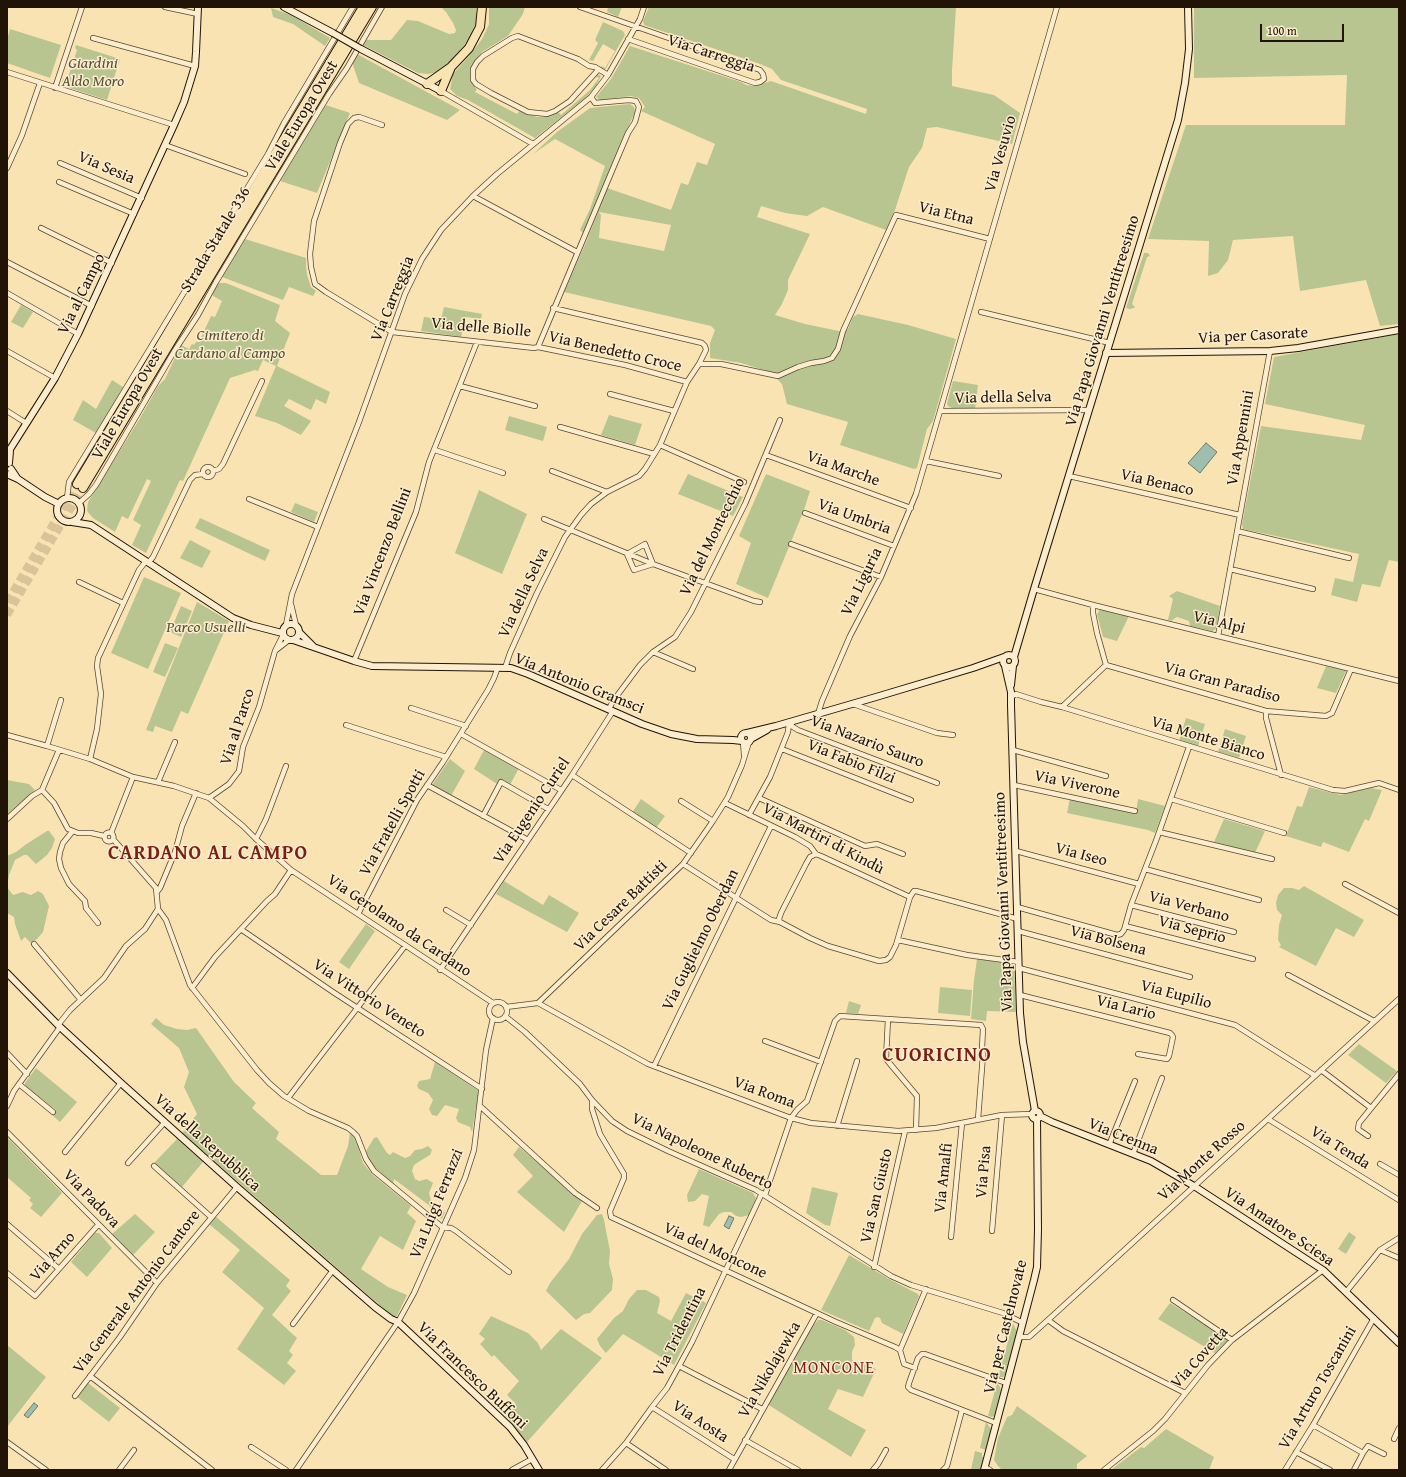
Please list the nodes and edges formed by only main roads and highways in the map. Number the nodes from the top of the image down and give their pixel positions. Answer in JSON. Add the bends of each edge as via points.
{"nodes":[{"id":1,"x":362,"y":7,"type":"edge"},
{"id":2,"x":374,"y":7,"type":"edge"},
{"id":3,"x":482,"y":7,"type":"edge"},
{"id":4,"x":353,"y":32,"type":"junction"},
{"id":5,"x":452,"y":67,"type":"junction"},
{"id":6,"x":427,"y":84,"type":"road end"},
{"id":7,"x":441,"y":91,"type":"road end"},
{"id":8,"x":80,"y":486,"type":"tunnel mouth"}],
"edges":[{"from":1,"to":4,"type":"highway","name":"Strada Statale 336"},
{"from":2,"to":4,"type":"highway"},
{"from":3,"to":5,"type":"highway","via":[[478,33]]},
{"from":4,"to":8,"type":"highway","name":"Strada Statale 336"},
{"from":5,"to":6,"type":"highway"},
{"from":5,"to":7,"type":"highway"}]}
